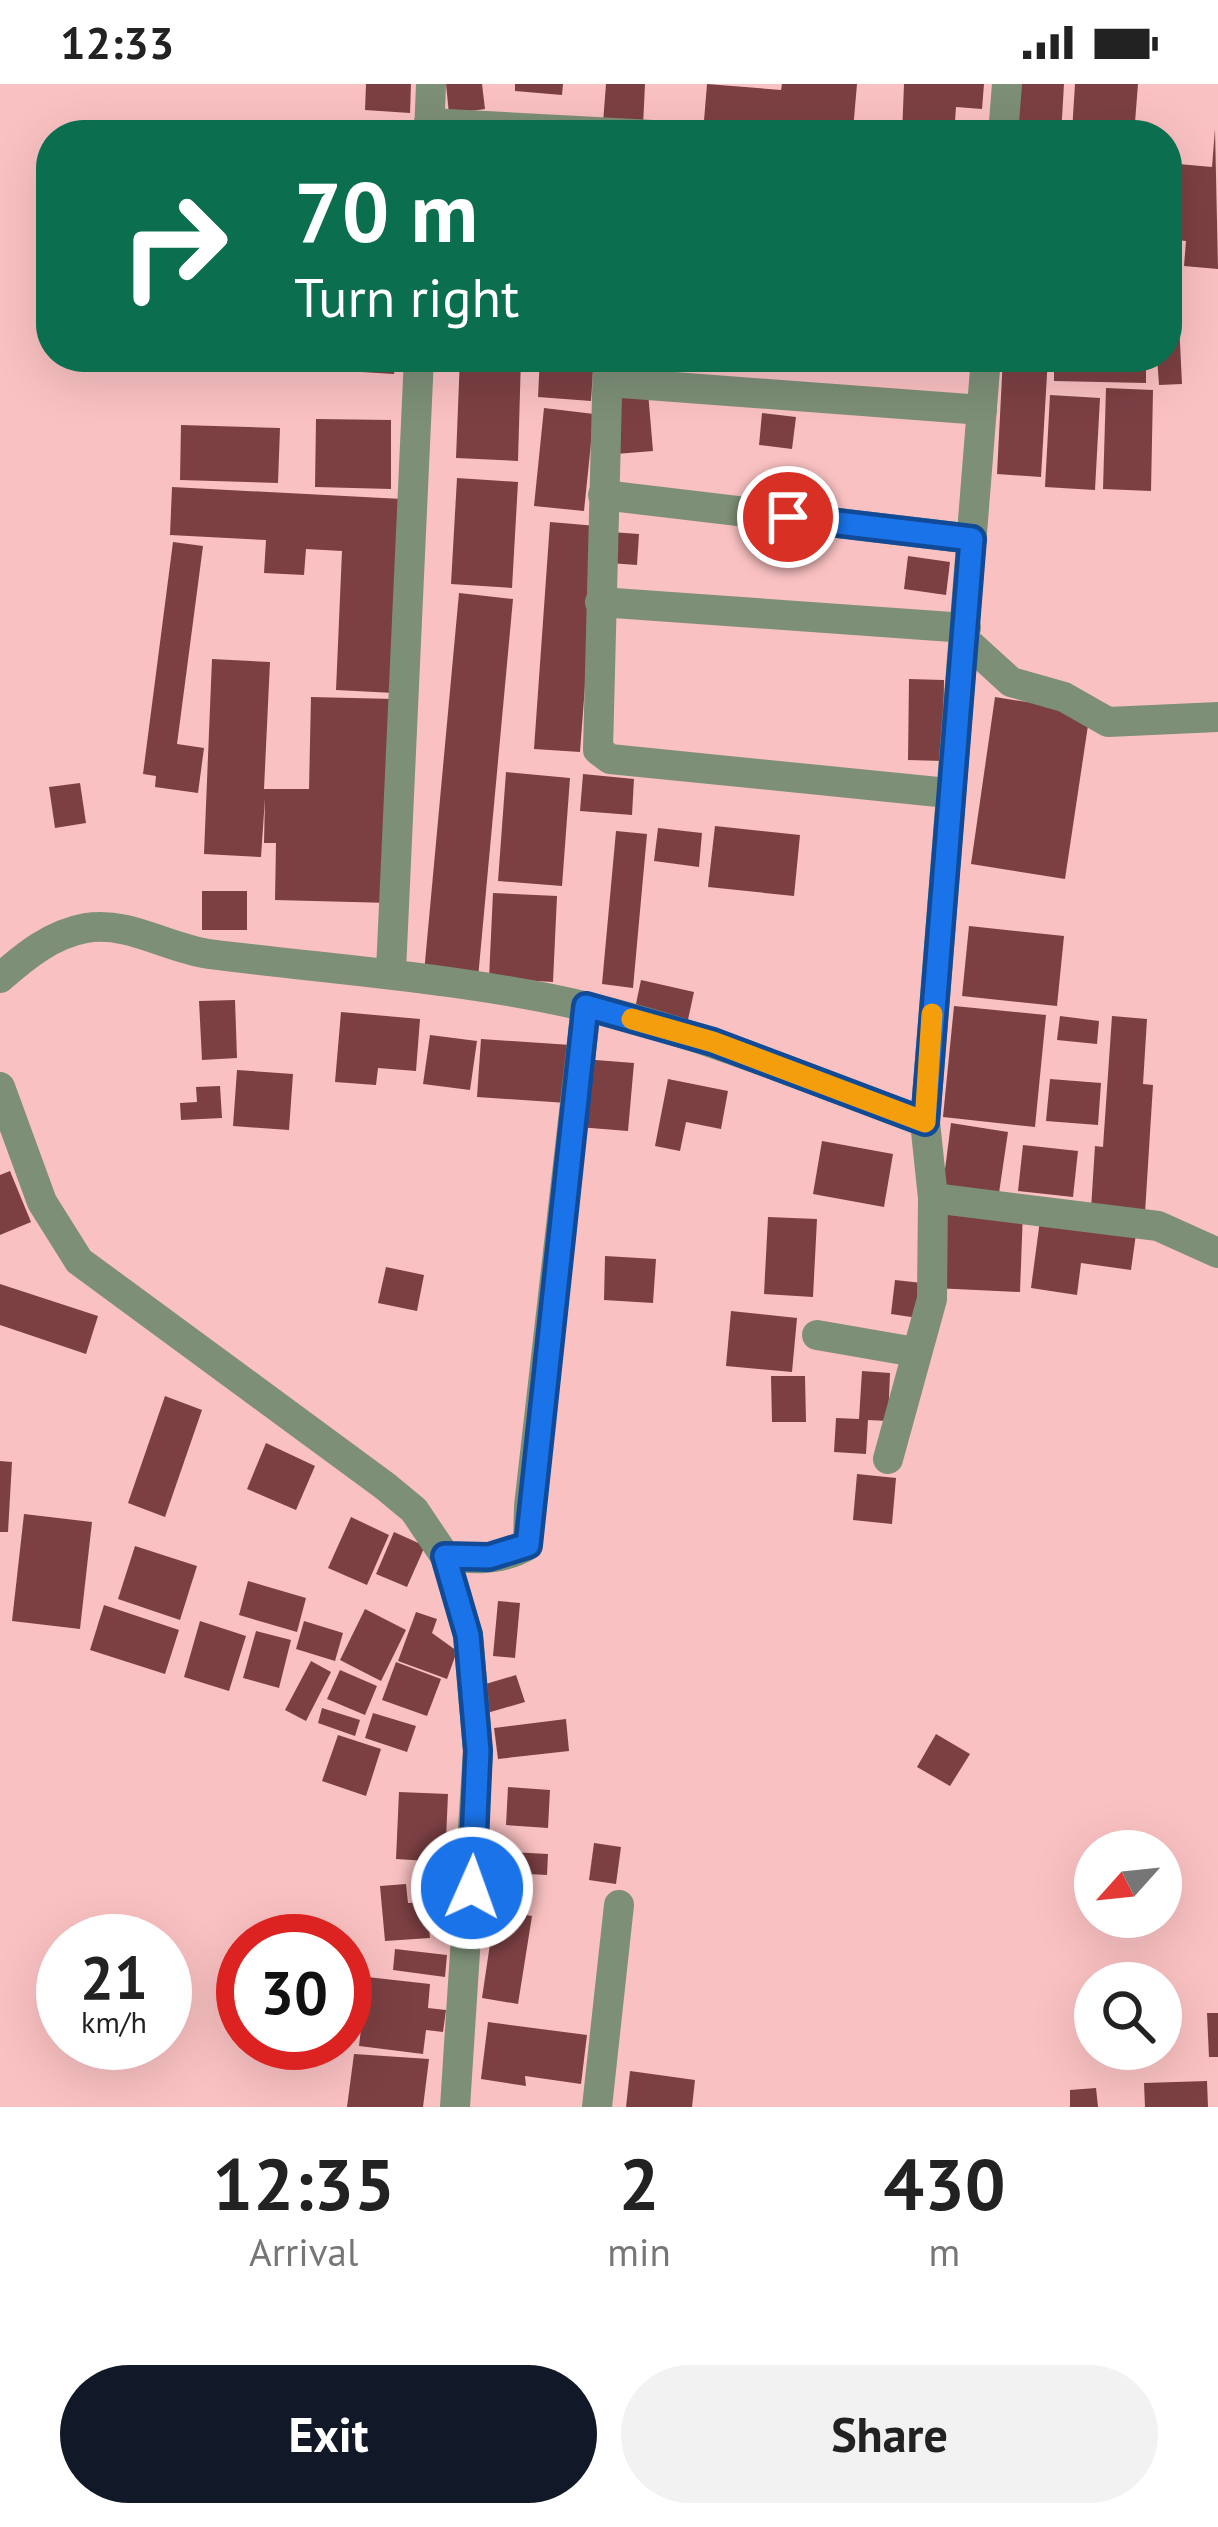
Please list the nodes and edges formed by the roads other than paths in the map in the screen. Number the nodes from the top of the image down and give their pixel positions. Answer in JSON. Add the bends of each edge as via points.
{"nodes":[{"id":1,"x":431,"y":84,"type":"edge"},
{"id":2,"x":1007,"y":84,"type":"edge"},
{"id":3,"x":429,"y":120,"type":"edge"},
{"id":4,"x":1004,"y":120,"type":"edge"},
{"id":5,"x":417,"y":372,"type":"edge"},
{"id":6,"x":608,"y":372,"type":"edge"},
{"id":7,"x":627,"y":372,"type":"edge"},
{"id":8,"x":985,"y":372,"type":"edge"},
{"id":9,"x":982,"y":410,"type":"junction"},
{"id":10,"x":603,"y":496,"type":"junction"},
{"id":11,"x":972,"y":539,"type":"junction"},
{"id":12,"x":600,"y":602,"type":"junction"},
{"id":13,"x":966,"y":634,"type":"junction"},
{"id":14,"x":1218,"y":717,"type":"edge"},
{"id":15,"x":948,"y":793,"type":"junction"},
{"id":16,"x":391,"y":971,"type":"junction"},
{"id":17,"x":0,"y":978,"type":"edge"},
{"id":18,"x":586,"y":1006,"type":"junction"},
{"id":19,"x":0,"y":1087,"type":"edge"},
{"id":20,"x":925,"y":1122,"type":"junction"},
{"id":21,"x":933,"y":1198,"type":"junction"},
{"id":22,"x":1218,"y":1253,"type":"edge"},
{"id":23,"x":817,"y":1335,"type":"dead end"},
{"id":24,"x":915,"y":1352,"type":"junction"},
{"id":25,"x":888,"y":1459,"type":"dead end"},
{"id":26,"x":445,"y":1556,"type":"junction"},
{"id":27,"x":619,"y":1905,"type":"dead end"},
{"id":28,"x":455,"y":2107,"type":"edge"},
{"id":29,"x":597,"y":2107,"type":"edge"}],
"edges":[{"from":1,"to":3,"type":"street"},
{"from":2,"to":4,"type":"street"},
{"from":5,"to":16,"type":"street"},
{"from":6,"to":10,"type":"street"},
{"from":7,"to":9,"type":"street"},
{"from":8,"to":9,"type":"street"},
{"from":9,"to":11,"type":"street"},
{"from":10,"to":11,"type":"street"},
{"from":10,"to":12,"type":"street"},
{"from":11,"to":13,"type":"street"},
{"from":12,"to":13,"type":"street"},
{"from":12,"to":15,"type":"street","via":[[595,741],[602,755]]},
{"from":13,"to":14,"type":"street","via":[[1011,682],[1064,697],[1108,722]]},
{"from":13,"to":15,"type":"street"},
{"from":15,"to":20,"type":"street"},
{"from":16,"to":17,"type":"street","via":[[203,953],[122,928],[87,928],[58,936]]},
{"from":16,"to":18,"type":"street"},
{"from":18,"to":20,"type":"street","via":[[713,1042]]},
{"from":18,"to":26,"type":"street","via":[[528,1545],[489,1557]]},
{"from":19,"to":26,"type":"street","via":[[42,1202],[79,1261],[386,1486]]},
{"from":20,"to":21,"type":"street"},
{"from":21,"to":22,"type":"street","via":[[1158,1226]]},
{"from":21,"to":24,"type":"street","via":[[932,1299]]},
{"from":23,"to":24,"type":"street"},
{"from":24,"to":25,"type":"street"},
{"from":26,"to":28,"type":"street","via":[[468,1635],[478,1751]]},
{"from":27,"to":29,"type":"street"}]}
